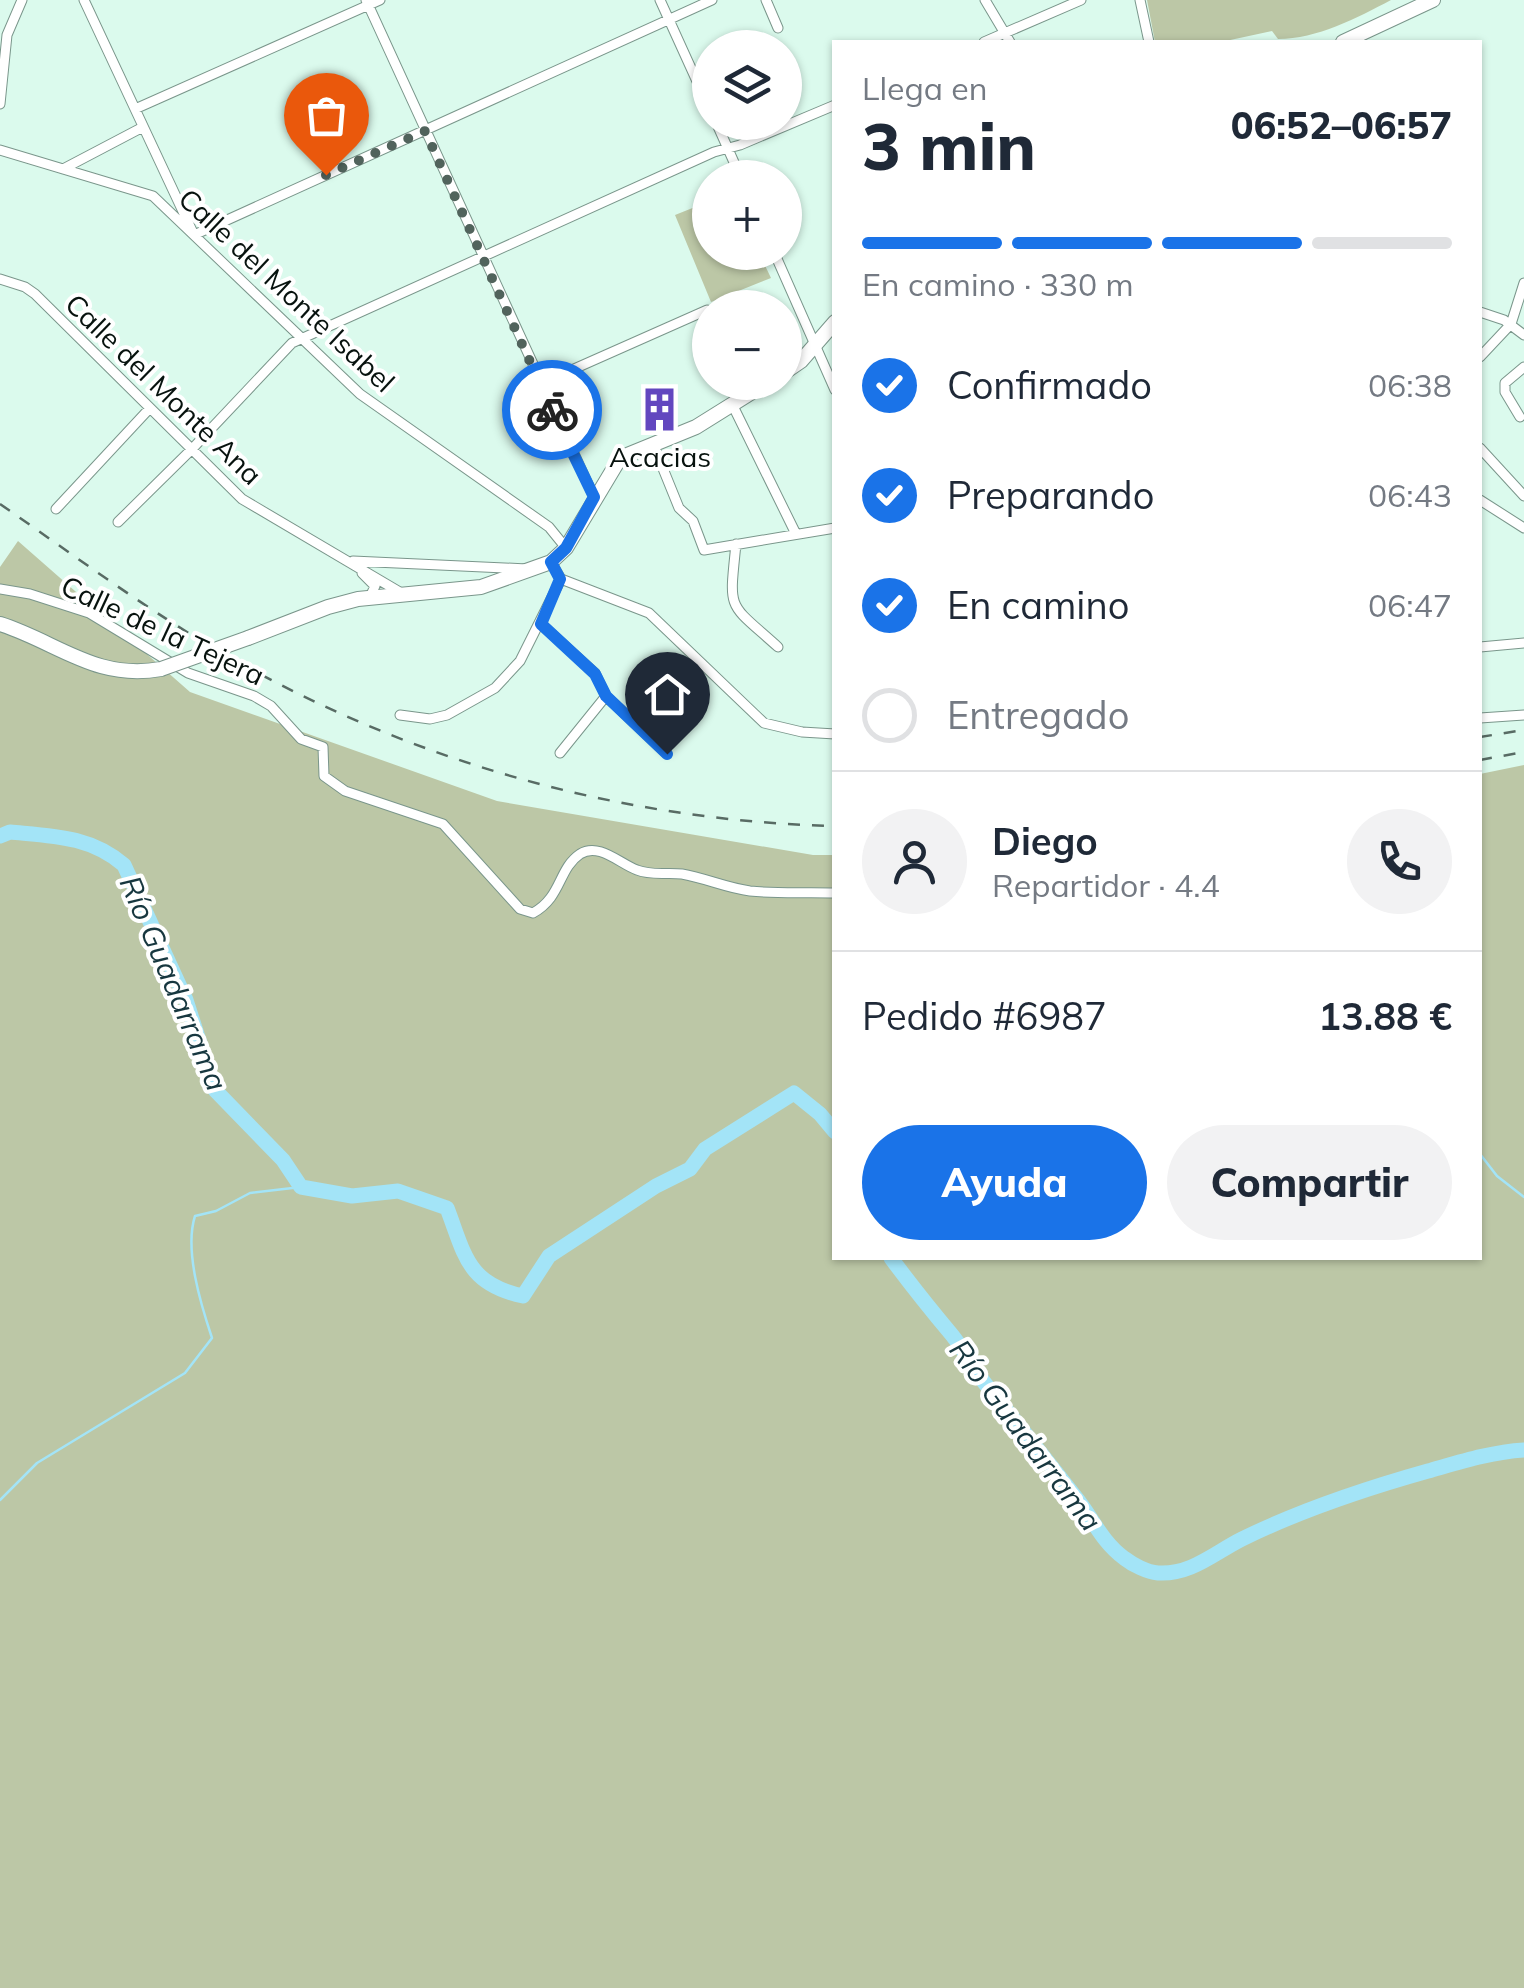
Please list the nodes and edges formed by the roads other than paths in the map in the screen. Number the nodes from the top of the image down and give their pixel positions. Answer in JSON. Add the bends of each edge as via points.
{"nodes":[{"id":1,"x":22,"y":0,"type":"edge"},
{"id":2,"x":84,"y":0,"type":"edge"},
{"id":3,"x":380,"y":0,"type":"edge"},
{"id":4,"x":660,"y":0,"type":"edge"},
{"id":5,"x":712,"y":0,"type":"edge"},
{"id":6,"x":766,"y":0,"type":"edge"},
{"id":7,"x":985,"y":0,"type":"edge"},
{"id":8,"x":1081,"y":0,"type":"edge"},
{"id":9,"x":1140,"y":0,"type":"edge"},
{"id":10,"x":1425,"y":2,"type":"edge"},
{"id":11,"x":367,"y":3,"type":"edge"},
{"id":12,"x":669,"y":20,"type":"junction"},
{"id":13,"x":778,"y":28,"type":"dead end"},
{"id":14,"x":1007,"y":38,"type":"edge"},
{"id":15,"x":1149,"y":40,"type":"edge"},
{"id":16,"x":1347,"y":40,"type":"edge"},
{"id":17,"x":692,"y":70,"type":"edge"},
{"id":18,"x":0,"y":104,"type":"edge"},
{"id":19,"x":832,"y":106,"type":"edge"},
{"id":20,"x":135,"y":110,"type":"junction"},
{"id":21,"x":144,"y":127,"type":"junction"},
{"id":22,"x":425,"y":131,"type":"junction"},
{"id":23,"x":724,"y":140,"type":"edge"},
{"id":24,"x":728,"y":148,"type":"junction"},
{"id":25,"x":0,"y":150,"type":"edge"},
{"id":26,"x":733,"y":160,"type":"edge"},
{"id":27,"x":63,"y":169,"type":"junction"},
{"id":28,"x":194,"y":234,"type":"junction"},
{"id":29,"x":483,"y":257,"type":"junction"},
{"id":30,"x":782,"y":270,"type":"edge"},
{"id":31,"x":0,"y":279,"type":"edge"},
{"id":32,"x":1524,"y":284,"type":"edge"},
{"id":33,"x":1482,"y":313,"type":"edge"},
{"id":34,"x":692,"y":317,"type":"edge"},
{"id":35,"x":1511,"y":324,"type":"junction"},
{"id":36,"x":832,"y":326,"type":"edge"},
{"id":37,"x":1524,"y":335,"type":"edge"},
{"id":38,"x":300,"y":340,"type":"junction"},
{"id":39,"x":816,"y":345,"type":"junction"},
{"id":40,"x":1482,"y":355,"type":"edge"},
{"id":41,"x":802,"y":360,"type":"edge"},
{"id":42,"x":1524,"y":367,"type":"edge"},
{"id":43,"x":832,"y":383,"type":"edge"},
{"id":44,"x":540,"y":384,"type":"junction"},
{"id":45,"x":742,"y":400,"type":"edge"},
{"id":46,"x":733,"y":406,"type":"junction"},
{"id":47,"x":150,"y":408,"type":"junction"},
{"id":48,"x":1520,"y":417,"type":"dead end"},
{"id":49,"x":653,"y":443,"type":"junction"},
{"id":50,"x":192,"y":449,"type":"junction"},
{"id":51,"x":1482,"y":452,"type":"edge"},
{"id":52,"x":1524,"y":496,"type":"edge"},
{"id":53,"x":594,"y":497,"type":"junction"},
{"id":54,"x":1482,"y":501,"type":"edge"},
{"id":55,"x":56,"y":509,"type":"dead end"},
{"id":56,"x":118,"y":522,"type":"dead end"},
{"id":57,"x":832,"y":528,"type":"edge"},
{"id":58,"x":1524,"y":528,"type":"edge"},
{"id":59,"x":796,"y":534,"type":"junction"},
{"id":60,"x":736,"y":544,"type":"junction"},
{"id":61,"x":566,"y":548,"type":"junction"},
{"id":62,"x":350,"y":561,"type":"junction"},
{"id":63,"x":551,"y":562,"type":"junction"},
{"id":64,"x":534,"y":570,"type":"junction"},
{"id":65,"x":560,"y":579,"type":"junction"},
{"id":66,"x":0,"y":589,"type":"edge"},
{"id":67,"x":405,"y":594,"type":"junction"},
{"id":68,"x":370,"y":597,"type":"junction"},
{"id":69,"x":0,"y":624,"type":"edge"},
{"id":70,"x":541,"y":624,"type":"junction"},
{"id":71,"x":1524,"y":643,"type":"edge"},
{"id":72,"x":778,"y":646,"type":"dead end"},
{"id":73,"x":1482,"y":647,"type":"edge"},
{"id":74,"x":606,"y":696,"type":"junction"},
{"id":75,"x":400,"y":715,"type":"dead end"},
{"id":76,"x":1524,"y":715,"type":"edge"},
{"id":77,"x":1482,"y":718,"type":"edge"},
{"id":78,"x":832,"y":734,"type":"edge"},
{"id":79,"x":560,"y":753,"type":"dead end"},
{"id":80,"x":667,"y":754,"type":"dead end"},
{"id":81,"x":832,"y":893,"type":"edge"}],
"edges":[{"from":1,"to":18,"type":"street","via":[[7,35]]},
{"from":2,"to":20,"type":"street"},
{"from":3,"to":11,"type":"street"},
{"from":4,"to":12,"type":"street"},
{"from":5,"to":12,"type":"street"},
{"from":6,"to":13,"type":"street"},
{"from":7,"to":14,"type":"street"},
{"from":8,"to":14,"type":"street"},
{"from":9,"to":15,"type":"street"},
{"from":10,"to":16,"type":"main road"},
{"from":11,"to":20,"type":"street"},
{"from":11,"to":22,"type":"street"},
{"from":12,"to":17,"type":"street"},
{"from":12,"to":22,"type":"street"},
{"from":19,"to":24,"type":"street"},
{"from":20,"to":21,"type":"street"},
{"from":21,"to":27,"type":"street"},
{"from":21,"to":28,"type":"street"},
{"from":22,"to":28,"type":"street"},
{"from":22,"to":29,"type":"street"},
{"from":23,"to":24,"type":"street"},
{"from":24,"to":26,"type":"street"},
{"from":24,"to":29,"type":"street"},
{"from":25,"to":27,"type":"street","name":"Calle del Monte Isabel"},
{"from":27,"to":28,"type":"street","name":"Calle del Monte Isabel","via":[[153,196]]},
{"from":28,"to":38,"type":"street","name":"Calle del Monte Isabel"},
{"from":29,"to":38,"type":"street"},
{"from":29,"to":44,"type":"street"},
{"from":30,"to":39,"type":"street"},
{"from":31,"to":47,"type":"street","name":"Calle del Monte Ana","via":[[35,294]]},
{"from":32,"to":35,"type":"street"},
{"from":33,"to":35,"type":"street"},
{"from":34,"to":44,"type":"street"},
{"from":35,"to":37,"type":"street"},
{"from":35,"to":40,"type":"street"},
{"from":36,"to":39,"type":"main road"},
{"from":38,"to":50,"type":"street"},
{"from":38,"to":61,"type":"street","name":"Calle del Monte Isabel","via":[[360,394],[550,527]]},
{"from":39,"to":41,"type":"main road"},
{"from":39,"to":43,"type":"street"},
{"from":42,"to":48,"type":"street","via":[[1506,383]]},
{"from":44,"to":53,"type":"street"},
{"from":45,"to":46,"type":"main road"},
{"from":46,"to":49,"type":"main road"},
{"from":46,"to":59,"type":"street"},
{"from":47,"to":50,"type":"street","name":"Calle del Monte Ana"},
{"from":47,"to":55,"type":"street"},
{"from":49,"to":53,"type":"main road","via":[[620,458]]},
{"from":49,"to":60,"type":"street","via":[[704,550]]},
{"from":50,"to":56,"type":"street"},
{"from":50,"to":62,"type":"street","name":"Calle del Monte Ana","via":[[242,499]]},
{"from":51,"to":52,"type":"street"},
{"from":53,"to":61,"type":"main road"},
{"from":54,"to":58,"type":"street"},
{"from":57,"to":59,"type":"street"},
{"from":59,"to":60,"type":"street"},
{"from":60,"to":72,"type":"street","via":[[734,608]]},
{"from":61,"to":63,"type":"main road"},
{"from":62,"to":64,"type":"street","name":"Calle del Monte Ana"},
{"from":62,"to":67,"type":"street","name":"Calle del Monte Ana"},
{"from":62,"to":68,"type":"street","via":[[375,586]]},
{"from":63,"to":64,"type":"main road"},
{"from":63,"to":65,"type":"street"},
{"from":64,"to":67,"type":"main road","via":[[481,587]]},
{"from":65,"to":70,"type":"street"},
{"from":65,"to":78,"type":"street","via":[[649,614],[764,723]]},
{"from":66,"to":81,"type":"street","name":"Calle de la Tejera","via":[[89,614],[188,673],[271,706],[301,740],[323,746],[324,776],[345,792],[443,824],[520,909],[533,913],[548,904],[571,863],[594,851],[636,870],[750,891]]},
{"from":67,"to":68,"type":"main road"},
{"from":68,"to":69,"type":"main road","bridge":true,"via":[[161,668],[128,671],[83,662]]},
{"from":70,"to":74,"type":"street","via":[[595,674]]},
{"from":70,"to":75,"type":"street","via":[[496,688],[447,715]]},
{"from":71,"to":73,"type":"street"},
{"from":74,"to":79,"type":"street"},
{"from":74,"to":80,"type":"street"},
{"from":76,"to":77,"type":"street"}]}
